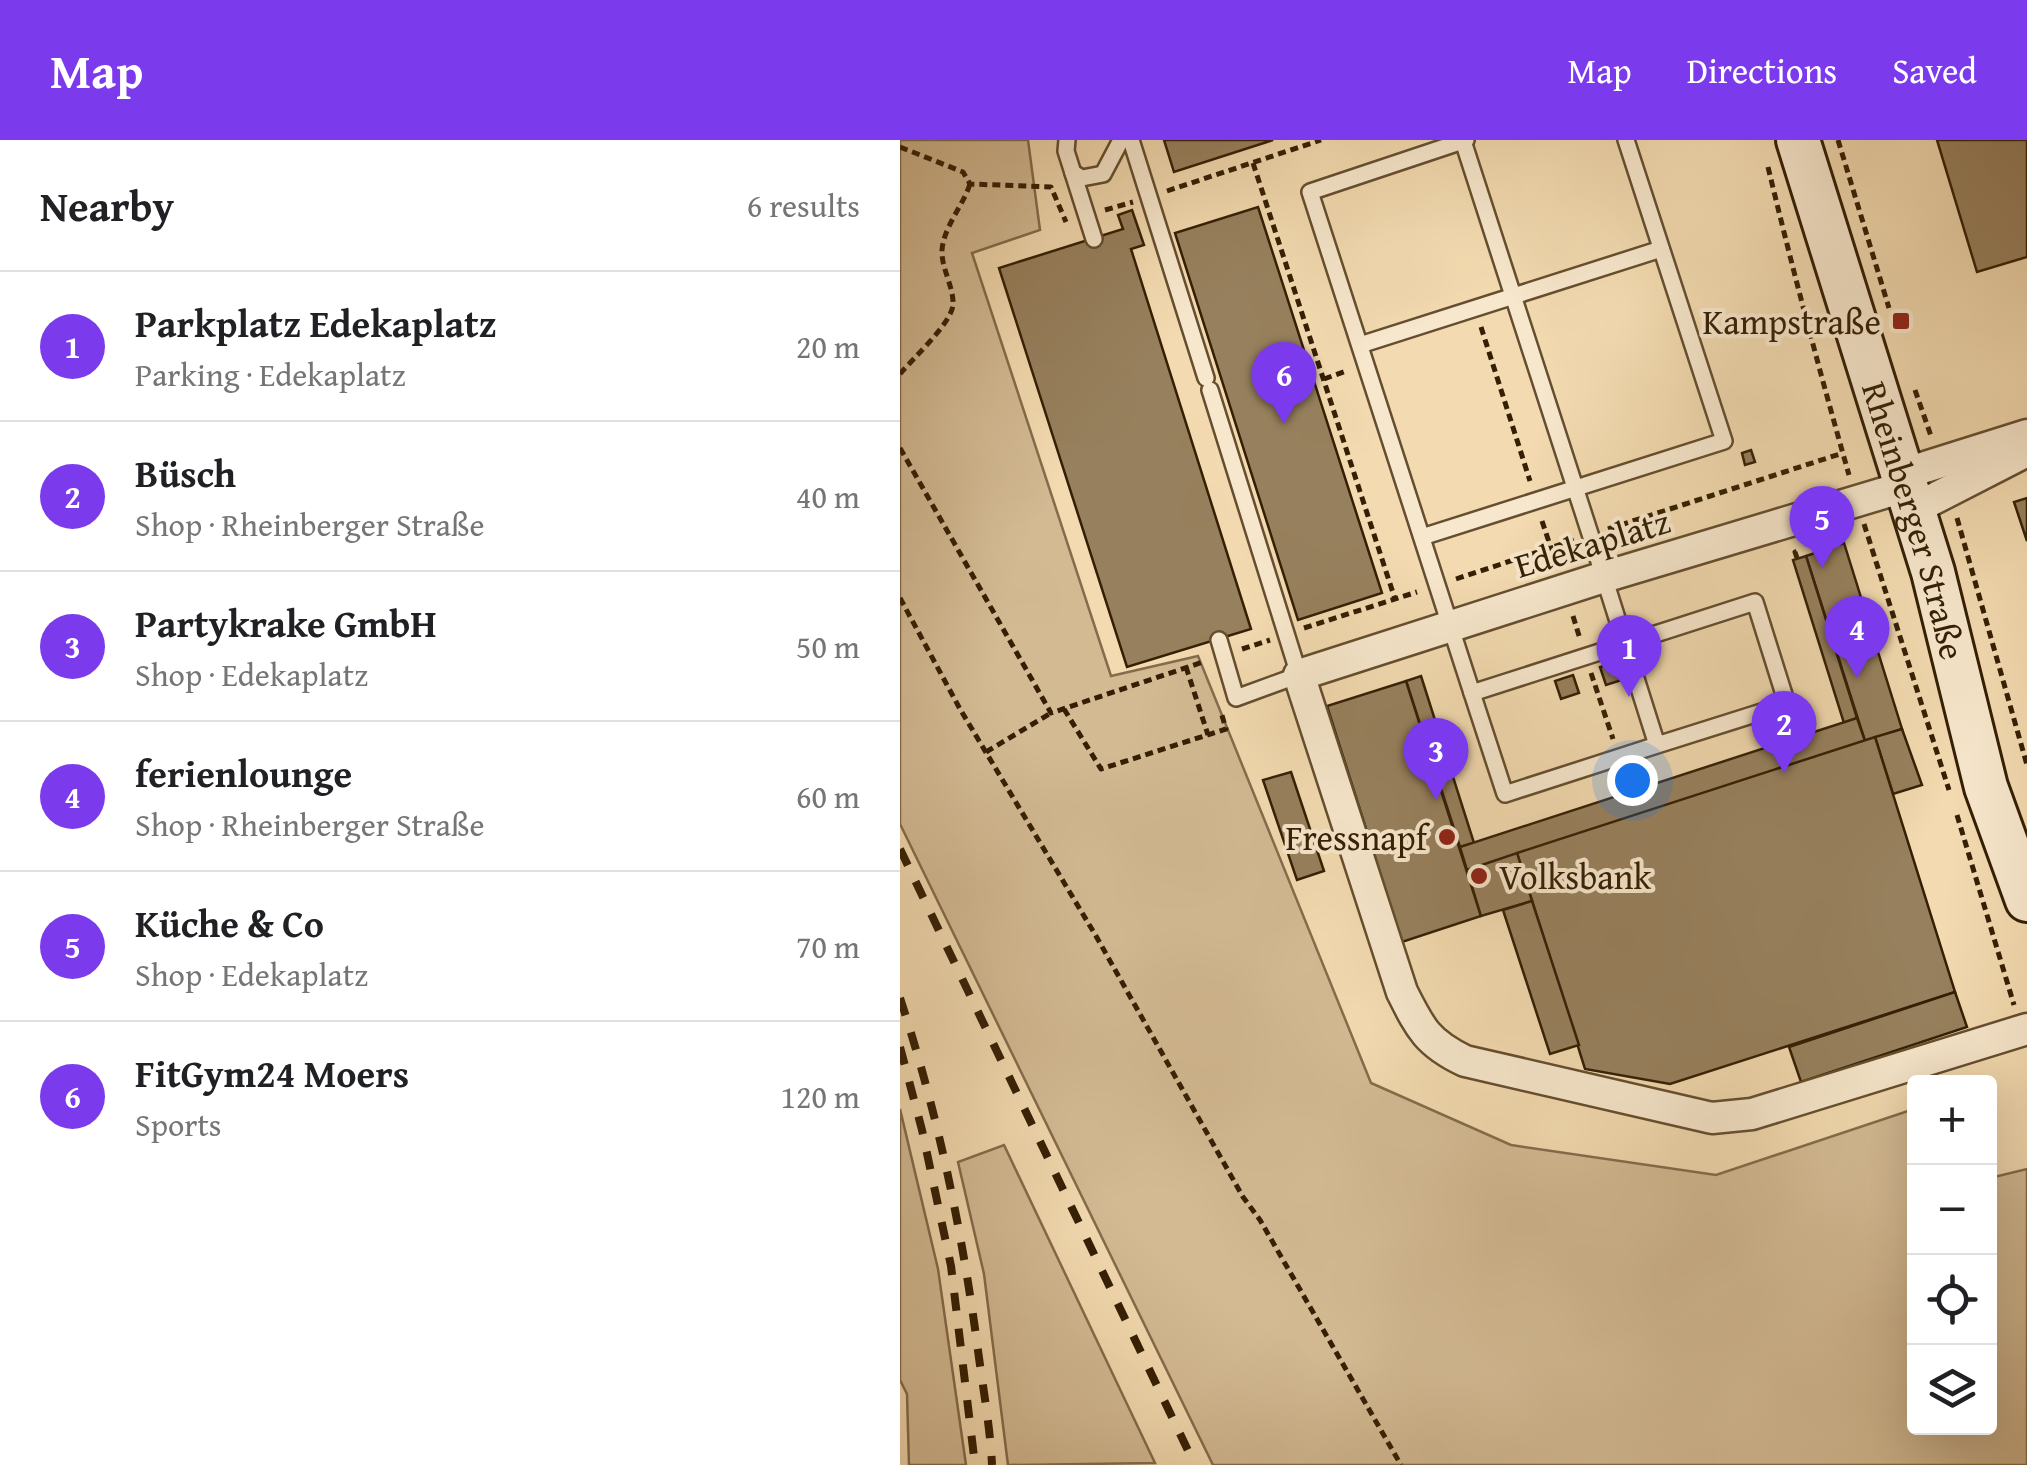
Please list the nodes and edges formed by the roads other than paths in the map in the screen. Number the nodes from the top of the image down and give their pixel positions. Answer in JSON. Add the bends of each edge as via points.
{"nodes":[{"id":1,"x":1067,"y":140,"type":"edge"},
{"id":2,"x":1121,"y":140,"type":"edge"},
{"id":3,"x":1131,"y":140,"type":"edge"},
{"id":4,"x":1464,"y":140,"type":"edge"},
{"id":5,"x":1626,"y":140,"type":"edge"},
{"id":6,"x":1782,"y":149,"type":"edge"},
{"id":7,"x":1073,"y":173,"type":"junction"},
{"id":8,"x":1094,"y":239,"type":"dead end"},
{"id":9,"x":1661,"y":249,"type":"junction"},
{"id":10,"x":1513,"y":297,"type":"junction"},
{"id":11,"x":1360,"y":345,"type":"junction"},
{"id":12,"x":2027,"y":435,"type":"edge"},
{"id":13,"x":2027,"y":451,"type":"edge"},
{"id":14,"x":1575,"y":489,"type":"junction"},
{"id":15,"x":1908,"y":490,"type":"junction"},
{"id":16,"x":1422,"y":537,"type":"junction"},
{"id":17,"x":1604,"y":576,"type":"junction"},
{"id":18,"x":1450,"y":626,"type":"junction"},
{"id":19,"x":1625,"y":643,"type":"junction"},
{"id":20,"x":1221,"y":648,"type":"road end"},
{"id":21,"x":1300,"y":675,"type":"junction"},
{"id":22,"x":1472,"y":693,"type":"junction"},
{"id":23,"x":1657,"y":745,"type":"junction"},
{"id":24,"x":2027,"y":900,"type":"edge"},
{"id":25,"x":2024,"y":1030,"type":"edge"}],
"edges":[{"from":1,"to":7,"type":"lane"},
{"from":2,"to":7,"type":"lane","via":[[1103,174]]},
{"from":3,"to":21,"type":"lane"},
{"from":4,"to":10,"type":"lane"},
{"from":4,"to":11,"type":"lane","via":[[1310,192]]},
{"from":5,"to":9,"type":"lane"},
{"from":6,"to":15,"type":"main road","name":"Rheinberger Straße"},
{"from":7,"to":8,"type":"lane"},
{"from":9,"to":10,"type":"lane"},
{"from":9,"to":14,"type":"lane","via":[[1724,441]]},
{"from":10,"to":11,"type":"lane"},
{"from":10,"to":14,"type":"lane"},
{"from":11,"to":16,"type":"lane"},
{"from":12,"to":15,"type":"street"},
{"from":13,"to":15,"type":"street"},
{"from":14,"to":16,"type":"lane"},
{"from":14,"to":17,"type":"lane"},
{"from":15,"to":17,"type":"street","name":"Edekaplatz"},
{"from":15,"to":24,"type":"main road","name":"Rheinberger Straße","via":[[1986,787]]},
{"from":16,"to":18,"type":"lane"},
{"from":17,"to":18,"type":"street","name":"Edekaplatz"},
{"from":17,"to":19,"type":"lane"},
{"from":18,"to":21,"type":"street","name":"Edekaplatz"},
{"from":18,"to":22,"type":"lane"},
{"from":19,"to":22,"type":"lane"},
{"from":19,"to":23,"type":"lane"},
{"from":19,"to":23,"type":"lane","via":[[1755,602],[1782,687],[1787,704]]},
{"from":20,"to":21,"type":"lane","via":[[1236,698]]},
{"from":21,"to":25,"type":"street","via":[[1402,992],[1420,1030],[1438,1048],[1465,1061],[1712,1118],[1752,1114]]},
{"from":22,"to":23,"type":"lane","via":[[1505,794]]}]}
